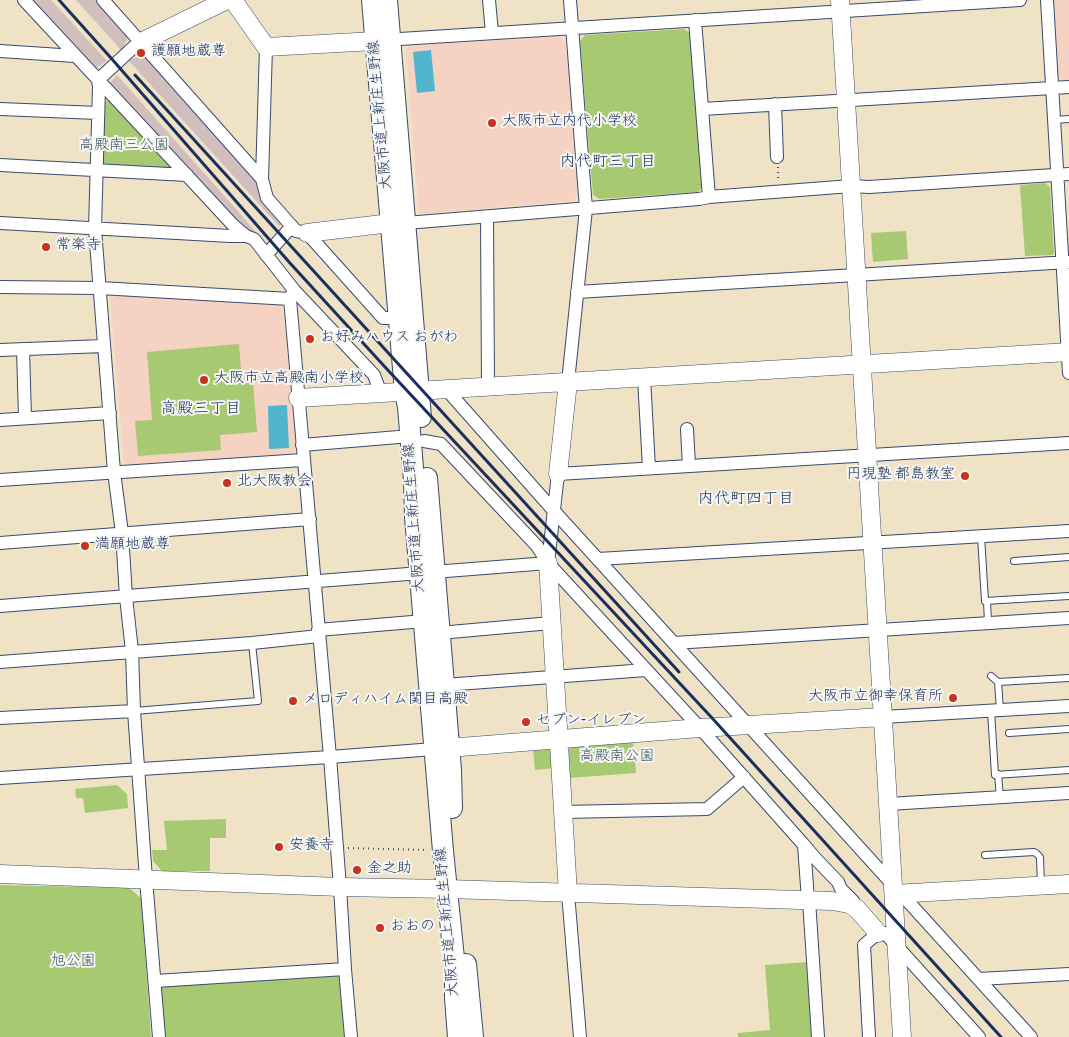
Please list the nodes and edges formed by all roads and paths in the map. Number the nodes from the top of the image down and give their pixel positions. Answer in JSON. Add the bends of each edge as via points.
{"nodes":[{"id":1,"x":24,"y":0,"type":"edge"},
{"id":2,"x":103,"y":0,"type":"edge"},
{"id":3,"x":227,"y":0,"type":"edge"},
{"id":4,"x":233,"y":0,"type":"edge"},
{"id":5,"x":372,"y":0,"type":"edge"},
{"id":6,"x":387,"y":0,"type":"edge"},
{"id":7,"x":489,"y":0,"type":"edge"},
{"id":8,"x":570,"y":0,"type":"edge"},
{"id":9,"x":1020,"y":0,"type":"edge"},
{"id":10,"x":1046,"y":0,"type":"edge"},
{"id":11,"x":840,"y":6,"type":"edge"},
{"id":12,"x":695,"y":20,"type":"junction"},
{"id":13,"x":571,"y":28,"type":"junction"},
{"id":14,"x":492,"y":32,"type":"junction"},
{"id":15,"x":383,"y":40,"type":"junction"},
{"id":16,"x":141,"y":42,"type":"junction"},
{"id":17,"x":266,"y":48,"type":"junction"},
{"id":18,"x":0,"y":52,"type":"edge"},
{"id":19,"x":75,"y":56,"type":"junction"},
{"id":20,"x":98,"y":80,"type":"junction"},
{"id":21,"x":1069,"y":87,"type":"edge"},
{"id":22,"x":1052,"y":88,"type":"junction"},
{"id":23,"x":846,"y":100,"type":"junction"},
{"id":24,"x":775,"y":104,"type":"junction"},
{"id":25,"x":0,"y":108,"type":"edge"},
{"id":26,"x":702,"y":109,"type":"junction"},
{"id":27,"x":98,"y":113,"type":"junction"},
{"id":28,"x":1069,"y":119,"type":"edge"},
{"id":29,"x":1054,"y":120,"type":"junction"},
{"id":30,"x":777,"y":158,"type":"joint"},
{"id":31,"x":0,"y":165,"type":"edge"},
{"id":32,"x":96,"y":170,"type":"junction"},
{"id":33,"x":187,"y":175,"type":"junction"},
{"id":34,"x":1063,"y":175,"type":"edge"},
{"id":35,"x":262,"y":179,"type":"junction"},
{"id":36,"x":851,"y":186,"type":"junction"},
{"id":37,"x":778,"y":192,"type":"junction"},
{"id":38,"x":709,"y":197,"type":"junction"},
{"id":39,"x":586,"y":209,"type":"junction"},
{"id":40,"x":488,"y":217,"type":"junction"},
{"id":41,"x":398,"y":223,"type":"junction"},
{"id":42,"x":0,"y":224,"type":"edge"},
{"id":43,"x":94,"y":229,"type":"junction"},
{"id":44,"x":300,"y":230,"type":"junction"},
{"id":45,"x":246,"y":236,"type":"junction"},
{"id":46,"x":266,"y":255,"type":"junction"},
{"id":47,"x":1066,"y":262,"type":"edge"},
{"id":48,"x":857,"y":274,"type":"junction"},
{"id":49,"x":0,"y":287,"type":"edge"},
{"id":50,"x":100,"y":288,"type":"junction"},
{"id":51,"x":577,"y":292,"type":"junction"},
{"id":52,"x":292,"y":295,"type":"junction"},
{"id":53,"x":399,"y":318,"type":"junction"},
{"id":54,"x":104,"y":346,"type":"junction"},
{"id":55,"x":23,"y":349,"type":"junction"},
{"id":56,"x":0,"y":350,"type":"edge"},
{"id":57,"x":1068,"y":352,"type":"edge"},
{"id":58,"x":862,"y":364,"type":"junction"},
{"id":59,"x":1069,"y":374,"type":"edge"},
{"id":60,"x":644,"y":378,"type":"junction"},
{"id":61,"x":568,"y":382,"type":"junction"},
{"id":62,"x":488,"y":387,"type":"junction"},
{"id":63,"x":447,"y":390,"type":"junction"},
{"id":64,"x":412,"y":392,"type":"junction"},
{"id":65,"x":381,"y":394,"type":"junction"},
{"id":66,"x":298,"y":398,"type":"junction"},
{"id":67,"x":110,"y":413,"type":"junction"},
{"id":68,"x":25,"y":418,"type":"junction"},
{"id":69,"x":0,"y":420,"type":"edge"},
{"id":70,"x":686,"y":429,"type":"dead end"},
{"id":71,"x":417,"y":439,"type":"junction"},
{"id":72,"x":1069,"y":443,"type":"edge"},
{"id":73,"x":302,"y":445,"type":"junction"},
{"id":74,"x":867,"y":455,"type":"junction"},
{"id":75,"x":304,"y":460,"type":"junction"},
{"id":76,"x":689,"y":466,"type":"junction"},
{"id":77,"x":649,"y":468,"type":"junction"},
{"id":78,"x":114,"y":472,"type":"junction"},
{"id":79,"x":558,"y":474,"type":"junction"},
{"id":80,"x":0,"y":480,"type":"edge"},
{"id":81,"x":554,"y":511,"type":"junction"},
{"id":82,"x":310,"y":519,"type":"junction"},
{"id":83,"x":1069,"y":531,"type":"edge"},
{"id":84,"x":122,"y":533,"type":"junction"},
{"id":85,"x":981,"y":536,"type":"junction"},
{"id":86,"x":0,"y":543,"type":"edge"},
{"id":87,"x":873,"y":543,"type":"junction"},
{"id":88,"x":1069,"y":557,"type":"edge"},
{"id":89,"x":598,"y":559,"type":"junction"},
{"id":90,"x":1014,"y":560,"type":"dead end"},
{"id":91,"x":548,"y":563,"type":"junction"},
{"id":92,"x":427,"y":573,"type":"junction"},
{"id":93,"x":314,"y":581,"type":"junction"},
{"id":94,"x":1069,"y":596,"type":"edge"},
{"id":95,"x":126,"y":597,"type":"junction"},
{"id":96,"x":987,"y":601,"type":"junction"},
{"id":97,"x":0,"y":606,"type":"edge"},
{"id":98,"x":1069,"y":618,"type":"edge"},
{"id":99,"x":552,"y":623,"type":"junction"},
{"id":100,"x":988,"y":623,"type":"junction"},
{"id":101,"x":432,"y":627,"type":"junction"},
{"id":102,"x":878,"y":630,"type":"junction"},
{"id":103,"x":318,"y":633,"type":"junction"},
{"id":104,"x":674,"y":642,"type":"junction"},
{"id":105,"x":252,"y":643,"type":"junction"},
{"id":106,"x":132,"y":651,"type":"junction"},
{"id":107,"x":0,"y":662,"type":"edge"},
{"id":108,"x":646,"y":670,"type":"junction"},
{"id":109,"x":991,"y":676,"type":"dead end"},
{"id":110,"x":555,"y":677,"type":"junction"},
{"id":111,"x":1069,"y":678,"type":"edge"},
{"id":112,"x":998,"y":682,"type":"junction"},
{"id":113,"x":444,"y":685,"type":"junction"},
{"id":114,"x":1069,"y":706,"type":"edge"},
{"id":115,"x":134,"y":711,"type":"junction"},
{"id":116,"x":996,"y":711,"type":"junction"},
{"id":117,"x":883,"y":717,"type":"junction"},
{"id":118,"x":0,"y":718,"type":"edge"},
{"id":119,"x":749,"y":725,"type":"junction"},
{"id":120,"x":700,"y":728,"type":"junction"},
{"id":121,"x":1069,"y":729,"type":"edge"},
{"id":122,"x":1008,"y":733,"type":"dead end"},
{"id":123,"x":559,"y":739,"type":"junction"},
{"id":124,"x":442,"y":748,"type":"junction"},
{"id":125,"x":330,"y":757,"type":"junction"},
{"id":126,"x":138,"y":769,"type":"junction"},
{"id":127,"x":1069,"y":770,"type":"edge"},
{"id":128,"x":998,"y":774,"type":"junction"},
{"id":129,"x":744,"y":777,"type":"junction"},
{"id":130,"x":0,"y":778,"type":"edge"},
{"id":131,"x":1069,"y":793,"type":"edge"},
{"id":132,"x":1000,"y":798,"type":"junction"},
{"id":133,"x":888,"y":804,"type":"junction"},
{"id":134,"x":563,"y":812,"type":"junction"},
{"id":135,"x":804,"y":844,"type":"junction"},
{"id":136,"x":337,"y":848,"type":"junction"},
{"id":137,"x":443,"y":851,"type":"junction"},
{"id":138,"x":985,"y":855,"type":"dead end"},
{"id":139,"x":0,"y":874,"type":"edge"},
{"id":140,"x":146,"y":879,"type":"junction"},
{"id":141,"x":1069,"y":884,"type":"edge"},
{"id":142,"x":1041,"y":885,"type":"junction"},
{"id":143,"x":340,"y":887,"type":"junction"},
{"id":144,"x":453,"y":889,"type":"junction"},
{"id":145,"x":896,"y":891,"type":"junction"},
{"id":146,"x":568,"y":893,"type":"junction"},
{"id":147,"x":808,"y":900,"type":"junction"},
{"id":148,"x":857,"y":909,"type":"junction"},
{"id":149,"x":878,"y":933,"type":"junction"},
{"id":150,"x":897,"y":947,"type":"junction"},
{"id":151,"x":345,"y":969,"type":"junction"},
{"id":152,"x":1069,"y":974,"type":"edge"},
{"id":153,"x":979,"y":979,"type":"junction"},
{"id":154,"x":154,"y":981,"type":"junction"},
{"id":155,"x":159,"y":1037,"type":"edge"},
{"id":156,"x":351,"y":1037,"type":"edge"},
{"id":157,"x":458,"y":1037,"type":"edge"},
{"id":158,"x":473,"y":1037,"type":"edge"},
{"id":159,"x":580,"y":1037,"type":"edge"},
{"id":160,"x":818,"y":1037,"type":"edge"},
{"id":161,"x":869,"y":1037,"type":"edge"},
{"id":162,"x":902,"y":1037,"type":"edge"},
{"id":163,"x":979,"y":1037,"type":"edge"},
{"id":164,"x":1031,"y":1037,"type":"edge"}],
"edges":[{"from":1,"to":19,"type":"street"},
{"from":2,"to":16,"type":"street"},
{"from":3,"to":16,"type":"street"},
{"from":4,"to":17,"type":"street"},
{"from":5,"to":15,"type":"main road","name":"大阪市道上新庄生野線"},
{"from":6,"to":15,"type":"main road","name":"大阪市道上新庄生野線"},
{"from":7,"to":14,"type":"street"},
{"from":8,"to":13,"type":"street"},
{"from":9,"to":11,"type":"street"},
{"from":10,"to":22,"type":"street"},
{"from":11,"to":12,"type":"street"},
{"from":11,"to":23,"type":"street"},
{"from":12,"to":13,"type":"street"},
{"from":12,"to":26,"type":"street"},
{"from":13,"to":14,"type":"street"},
{"from":13,"to":39,"type":"street"},
{"from":14,"to":15,"type":"street"},
{"from":15,"to":17,"type":"street"},
{"from":15,"to":41,"type":"main road","name":"大阪市道上新庄生野線"},
{"from":16,"to":20,"type":"street"},
{"from":16,"to":35,"type":"street"},
{"from":17,"to":35,"type":"street"},
{"from":18,"to":19,"type":"street"},
{"from":19,"to":20,"type":"street"},
{"from":20,"to":27,"type":"street"},
{"from":20,"to":33,"type":"street"},
{"from":21,"to":22,"type":"street"},
{"from":22,"to":23,"type":"street"},
{"from":22,"to":29,"type":"street"},
{"from":23,"to":24,"type":"street"},
{"from":23,"to":36,"type":"street"},
{"from":24,"to":26,"type":"street"},
{"from":24,"to":30,"type":"street"},
{"from":25,"to":27,"type":"street"},
{"from":26,"to":38,"type":"street"},
{"from":27,"to":32,"type":"street"},
{"from":28,"to":29,"type":"lane"},
{"from":29,"to":34,"type":"street"},
{"from":30,"to":37,"type":"path"},
{"from":31,"to":32,"type":"street"},
{"from":32,"to":33,"type":"street"},
{"from":32,"to":43,"type":"street"},
{"from":33,"to":45,"type":"street"},
{"from":34,"to":36,"type":"street"},
{"from":34,"to":47,"type":"street"},
{"from":35,"to":44,"type":"street","via":[[267,198]]},
{"from":36,"to":37,"type":"street"},
{"from":36,"to":48,"type":"street"},
{"from":37,"to":38,"type":"street"},
{"from":38,"to":39,"type":"street"},
{"from":39,"to":40,"type":"street"},
{"from":39,"to":51,"type":"street"},
{"from":40,"to":41,"type":"street"},
{"from":40,"to":62,"type":"street"},
{"from":41,"to":44,"type":"street"},
{"from":41,"to":53,"type":"main road","name":"大阪市道上新庄生野線"},
{"from":41,"to":64,"type":"main road","name":"大阪市道上新庄生野線"},
{"from":42,"to":43,"type":"street"},
{"from":43,"to":45,"type":"street"},
{"from":43,"to":50,"type":"street"},
{"from":44,"to":46,"type":"street"},
{"from":44,"to":53,"type":"street","via":[[383,318]]},
{"from":45,"to":46,"type":"street","via":[[254,239]]},
{"from":46,"to":52,"type":"street"},
{"from":47,"to":48,"type":"street"},
{"from":47,"to":57,"type":"street"},
{"from":48,"to":51,"type":"street"},
{"from":48,"to":58,"type":"street"},
{"from":49,"to":50,"type":"street"},
{"from":50,"to":52,"type":"street"},
{"from":50,"to":54,"type":"street"},
{"from":51,"to":61,"type":"street"},
{"from":52,"to":65,"type":"street","via":[[374,375]]},
{"from":52,"to":66,"type":"street"},
{"from":53,"to":64,"type":"main road","name":"大阪市道上新庄生野線"},
{"from":54,"to":55,"type":"street"},
{"from":54,"to":67,"type":"street"},
{"from":55,"to":56,"type":"street"},
{"from":55,"to":68,"type":"street"},
{"from":57,"to":58,"type":"street"},
{"from":57,"to":59,"type":"street"},
{"from":58,"to":60,"type":"street"},
{"from":58,"to":74,"type":"street"},
{"from":60,"to":61,"type":"street"},
{"from":60,"to":77,"type":"street"},
{"from":61,"to":62,"type":"street"},
{"from":61,"to":79,"type":"street"},
{"from":62,"to":63,"type":"street"},
{"from":63,"to":64,"type":"street"},
{"from":63,"to":81,"type":"street"},
{"from":64,"to":65,"type":"street"},
{"from":64,"to":71,"type":"main road","name":"大阪市道上新庄生野線"},
{"from":65,"to":66,"type":"street"},
{"from":66,"to":73,"type":"street"},
{"from":67,"to":68,"type":"street"},
{"from":67,"to":78,"type":"street"},
{"from":68,"to":69,"type":"street"},
{"from":70,"to":76,"type":"street"},
{"from":71,"to":73,"type":"street"},
{"from":71,"to":91,"type":"street","via":[[441,444],[537,546]]},
{"from":71,"to":92,"type":"main road","name":"大阪市道上新庄生野線"},
{"from":72,"to":74,"type":"street"},
{"from":73,"to":75,"type":"street"},
{"from":74,"to":76,"type":"street"},
{"from":74,"to":87,"type":"street"},
{"from":75,"to":78,"type":"street"},
{"from":75,"to":82,"type":"street"},
{"from":76,"to":77,"type":"street"},
{"from":77,"to":79,"type":"street"},
{"from":78,"to":80,"type":"street"},
{"from":78,"to":84,"type":"street"},
{"from":79,"to":81,"type":"street"},
{"from":81,"to":89,"type":"street"},
{"from":81,"to":91,"type":"street"},
{"from":82,"to":84,"type":"street"},
{"from":82,"to":93,"type":"street"},
{"from":83,"to":85,"type":"street"},
{"from":84,"to":86,"type":"street"},
{"from":84,"to":95,"type":"street"},
{"from":85,"to":87,"type":"street"},
{"from":85,"to":96,"type":"lane"},
{"from":87,"to":89,"type":"street"},
{"from":87,"to":102,"type":"street"},
{"from":88,"to":90,"type":"lane"},
{"from":89,"to":104,"type":"street"},
{"from":91,"to":92,"type":"street"},
{"from":91,"to":99,"type":"street"},
{"from":91,"to":108,"type":"street"},
{"from":92,"to":93,"type":"street"},
{"from":92,"to":101,"type":"main road","name":"大阪市道上新庄生野線"},
{"from":93,"to":95,"type":"street"},
{"from":93,"to":103,"type":"street"},
{"from":94,"to":96,"type":"lane"},
{"from":95,"to":97,"type":"street"},
{"from":95,"to":106,"type":"street"},
{"from":96,"to":100,"type":"lane"},
{"from":98,"to":100,"type":"street"},
{"from":99,"to":101,"type":"street"},
{"from":99,"to":110,"type":"street"},
{"from":100,"to":102,"type":"street"},
{"from":101,"to":103,"type":"street"},
{"from":101,"to":113,"type":"main road","name":"大阪市道上新庄生野線"},
{"from":101,"to":124,"type":"main road","name":"大阪市道上新庄生野線"},
{"from":102,"to":104,"type":"street"},
{"from":102,"to":117,"type":"street"},
{"from":103,"to":105,"type":"street"},
{"from":103,"to":125,"type":"street"},
{"from":104,"to":119,"type":"street"},
{"from":105,"to":106,"type":"street"},
{"from":105,"to":115,"type":"lane","via":[[258,701]]},
{"from":106,"to":107,"type":"street"},
{"from":106,"to":115,"type":"street"},
{"from":108,"to":110,"type":"street"},
{"from":108,"to":120,"type":"street"},
{"from":109,"to":112,"type":"lane"},
{"from":110,"to":113,"type":"street"},
{"from":110,"to":123,"type":"street"},
{"from":111,"to":112,"type":"lane"},
{"from":112,"to":116,"type":"lane"},
{"from":113,"to":124,"type":"main road","name":"大阪市道上新庄生野線"},
{"from":114,"to":116,"type":"street"},
{"from":115,"to":118,"type":"street"},
{"from":115,"to":126,"type":"street"},
{"from":116,"to":117,"type":"street"},
{"from":116,"to":128,"type":"lane","via":[[995,775]]},
{"from":117,"to":119,"type":"street"},
{"from":117,"to":133,"type":"street"},
{"from":119,"to":120,"type":"street"},
{"from":119,"to":145,"type":"street"},
{"from":120,"to":123,"type":"street"},
{"from":120,"to":129,"type":"street"},
{"from":121,"to":122,"type":"lane"},
{"from":123,"to":124,"type":"street"},
{"from":123,"to":134,"type":"street"},
{"from":124,"to":125,"type":"street"},
{"from":124,"to":137,"type":"main road","name":"大阪市道上新庄生野線"},
{"from":124,"to":144,"type":"main road","name":"大阪市道上新庄生野線","via":[[451,770]]},
{"from":125,"to":126,"type":"street"},
{"from":125,"to":136,"type":"street"},
{"from":126,"to":130,"type":"street"},
{"from":126,"to":140,"type":"street"},
{"from":127,"to":128,"type":"lane"},
{"from":128,"to":132,"type":"lane"},
{"from":129,"to":134,"type":"street","via":[[707,809]]},
{"from":129,"to":135,"type":"street"},
{"from":131,"to":132,"type":"street"},
{"from":132,"to":133,"type":"street"},
{"from":133,"to":145,"type":"street"},
{"from":134,"to":146,"type":"street"},
{"from":135,"to":147,"type":"street"},
{"from":135,"to":148,"type":"street"},
{"from":136,"to":137,"type":"path"},
{"from":136,"to":143,"type":"street"},
{"from":137,"to":144,"type":"main road","name":"大阪市道上新庄生野線"},
{"from":138,"to":142,"type":"lane","via":[[1036,853],[1040,857]]},
{"from":139,"to":140,"type":"street"},
{"from":140,"to":143,"type":"street"},
{"from":140,"to":154,"type":"street"},
{"from":141,"to":142,"type":"street"},
{"from":142,"to":145,"type":"street"},
{"from":143,"to":144,"type":"street"},
{"from":143,"to":151,"type":"street"},
{"from":144,"to":146,"type":"street"},
{"from":144,"to":157,"type":"main road","name":"大阪市道上新庄生野線"},
{"from":144,"to":158,"type":"main road","name":"大阪市道上新庄生野線"},
{"from":145,"to":150,"type":"street"},
{"from":145,"to":153,"type":"street"},
{"from":146,"to":147,"type":"street"},
{"from":146,"to":159,"type":"street"},
{"from":147,"to":148,"type":"street","via":[[839,902]]},
{"from":147,"to":160,"type":"street"},
{"from":148,"to":149,"type":"street"},
{"from":149,"to":150,"type":"street","via":[[885,933]]},
{"from":149,"to":161,"type":"street","via":[[864,945]]},
{"from":150,"to":162,"type":"street"},
{"from":150,"to":163,"type":"street"},
{"from":151,"to":154,"type":"street"},
{"from":151,"to":156,"type":"street"},
{"from":152,"to":153,"type":"street"},
{"from":153,"to":164,"type":"street"},
{"from":154,"to":155,"type":"street"}]}
